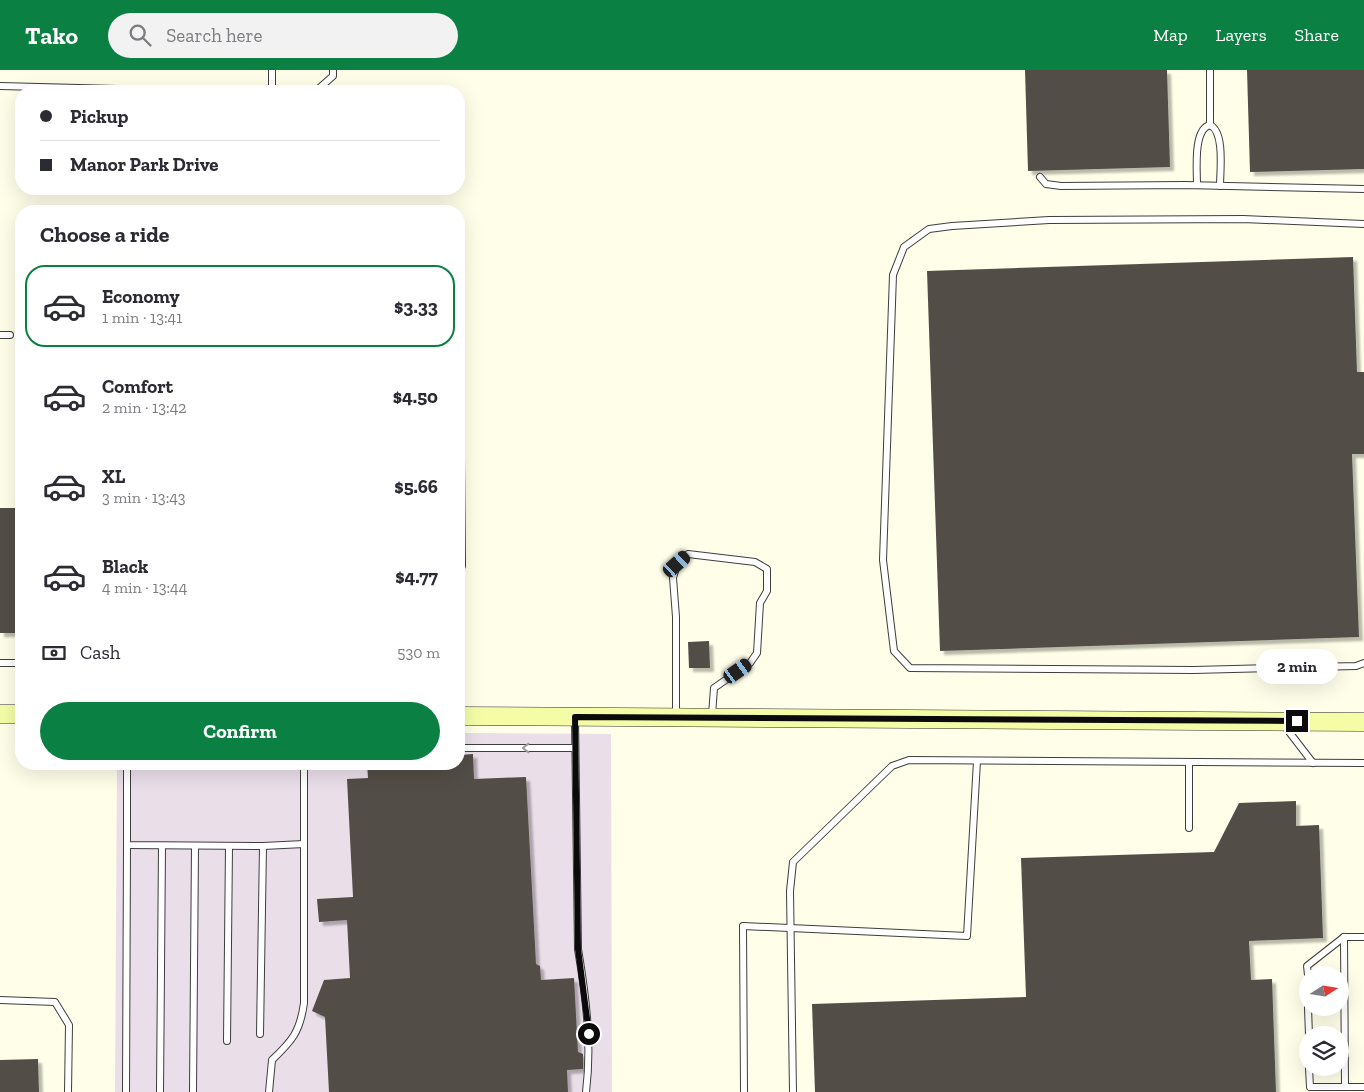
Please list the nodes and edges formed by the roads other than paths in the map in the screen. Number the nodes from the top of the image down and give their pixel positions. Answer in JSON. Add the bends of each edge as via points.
{"nodes":[{"id":1,"x":272,"y":70,"type":"edge"},
{"id":2,"x":333,"y":70,"type":"edge"},
{"id":3,"x":1210,"y":70,"type":"edge"},
{"id":4,"x":272,"y":85,"type":"edge"},
{"id":5,"x":323,"y":85,"type":"edge"},
{"id":6,"x":0,"y":86,"type":"edge"},
{"id":7,"x":15,"y":86,"type":"edge"},
{"id":8,"x":1210,"y":125,"type":"junction"},
{"id":9,"x":1040,"y":177,"type":"dead end"},
{"id":10,"x":1197,"y":185,"type":"junction"},
{"id":11,"x":1220,"y":186,"type":"junction"},
{"id":12,"x":1364,"y":189,"type":"edge"},
{"id":13,"x":1364,"y":224,"type":"edge"},
{"id":14,"x":0,"y":335,"type":"edge"},
{"id":15,"x":10,"y":336,"type":"dead end"},
{"id":16,"x":0,"y":663,"type":"edge"},
{"id":17,"x":1364,"y":663,"type":"edge"},
{"id":18,"x":15,"y":664,"type":"dead end"},
{"id":19,"x":0,"y":714,"type":"edge"},
{"id":20,"x":15,"y":714,"type":"edge"},
{"id":21,"x":465,"y":716,"type":"edge"},
{"id":22,"x":575,"y":717,"type":"junction"},
{"id":23,"x":676,"y":718,"type":"junction"},
{"id":24,"x":712,"y":718,"type":"junction"},
{"id":25,"x":1280,"y":721,"type":"junction"},
{"id":26,"x":1364,"y":722,"type":"edge"},
{"id":27,"x":465,"y":748,"type":"edge"},
{"id":28,"x":575,"y":748,"type":"junction"},
{"id":29,"x":976,"y":760,"type":"junction"},
{"id":30,"x":1190,"y":762,"type":"junction"},
{"id":31,"x":1312,"y":762,"type":"junction"},
{"id":32,"x":1364,"y":763,"type":"edge"},
{"id":33,"x":127,"y":770,"type":"edge"},
{"id":34,"x":304,"y":770,"type":"edge"},
{"id":35,"x":1189,"y":828,"type":"dead end"},
{"id":36,"x":304,"y":844,"type":"junction"},
{"id":37,"x":127,"y":845,"type":"junction"},
{"id":38,"x":162,"y":846,"type":"junction"},
{"id":39,"x":195,"y":846,"type":"junction"},
{"id":40,"x":229,"y":846,"type":"junction"},
{"id":41,"x":263,"y":846,"type":"junction"},
{"id":42,"x":790,"y":928,"type":"junction"},
{"id":43,"x":1344,"y":937,"type":"junction"},
{"id":44,"x":1364,"y":937,"type":"edge"},
{"id":45,"x":1308,"y":966,"type":"edge"},
{"id":46,"x":0,"y":1000,"type":"edge"},
{"id":47,"x":260,"y":1034,"type":"dead end"},
{"id":48,"x":227,"y":1041,"type":"dead end"},
{"id":49,"x":1310,"y":1076,"type":"edge"},
{"id":50,"x":1345,"y":1087,"type":"junction"},
{"id":51,"x":1364,"y":1087,"type":"edge"},
{"id":52,"x":68,"y":1092,"type":"edge"},
{"id":53,"x":126,"y":1092,"type":"edge"},
{"id":54,"x":160,"y":1092,"type":"edge"},
{"id":55,"x":193,"y":1092,"type":"edge"},
{"id":56,"x":268,"y":1092,"type":"edge"},
{"id":57,"x":586,"y":1092,"type":"edge"},
{"id":58,"x":744,"y":1092,"type":"edge"},
{"id":59,"x":793,"y":1092,"type":"edge"}],
"edges":[{"from":1,"to":4,"type":"lane"},
{"from":2,"to":5,"type":"lane","via":[[333,76]]},
{"from":3,"to":8,"type":"lane"},
{"from":6,"to":7,"type":"lane"},
{"from":8,"to":10,"type":"lane","via":[[1199,134]]},
{"from":8,"to":11,"type":"lane","via":[[1220,138]]},
{"from":9,"to":10,"type":"lane","via":[[1046,184],[1061,186]]},
{"from":10,"to":11,"type":"lane"},
{"from":11,"to":12,"type":"lane"},
{"from":13,"to":17,"type":"lane","via":[[1243,219],[1049,220],[929,229],[904,247],[893,275],[883,560],[894,651],[910,668],[1194,670],[1356,666]]},
{"from":14,"to":15,"type":"lane"},
{"from":16,"to":18,"type":"lane"},
{"from":19,"to":20,"type":"street"},
{"from":21,"to":22,"type":"street"},
{"from":22,"to":23,"type":"street"},
{"from":22,"to":28,"type":"lane"},
{"from":23,"to":24,"type":"street"},
{"from":23,"to":24,"type":"lane","via":[[673,578],[677,564],[688,554],[755,562],[767,569],[768,591],[760,603],[757,653],[750,663],[714,688]]},
{"from":24,"to":25,"type":"street"},
{"from":25,"to":26,"type":"street"},
{"from":25,"to":31,"type":"lane"},
{"from":28,"to":27,"type":"lane","one_way":true},
{"from":28,"to":57,"type":"lane","via":[[578,949],[590,1047]]},
{"from":29,"to":30,"type":"lane"},
{"from":29,"to":42,"type":"lane","via":[[909,760],[892,766],[793,862]]},
{"from":29,"to":42,"type":"lane","via":[[967,936]]},
{"from":30,"to":31,"type":"lane"},
{"from":30,"to":35,"type":"lane"},
{"from":31,"to":32,"type":"lane"},
{"from":33,"to":37,"type":"lane"},
{"from":34,"to":36,"type":"lane"},
{"from":36,"to":41,"type":"lane"},
{"from":36,"to":56,"type":"lane","via":[[303,1013],[294,1040],[272,1060]]},
{"from":37,"to":38,"type":"lane"},
{"from":37,"to":53,"type":"lane"},
{"from":38,"to":39,"type":"lane"},
{"from":38,"to":54,"type":"lane"},
{"from":39,"to":40,"type":"lane"},
{"from":39,"to":55,"type":"lane"},
{"from":40,"to":41,"type":"lane"},
{"from":40,"to":48,"type":"lane"},
{"from":41,"to":47,"type":"lane"},
{"from":42,"to":58,"type":"lane","via":[[743,926]]},
{"from":42,"to":59,"type":"lane"},
{"from":43,"to":44,"type":"lane"},
{"from":43,"to":45,"type":"lane"},
{"from":43,"to":50,"type":"lane"},
{"from":46,"to":52,"type":"lane","via":[[55,1002],[69,1024]]},
{"from":49,"to":50,"type":"lane","via":[[1310,1087]]},
{"from":50,"to":51,"type":"lane"}]}
